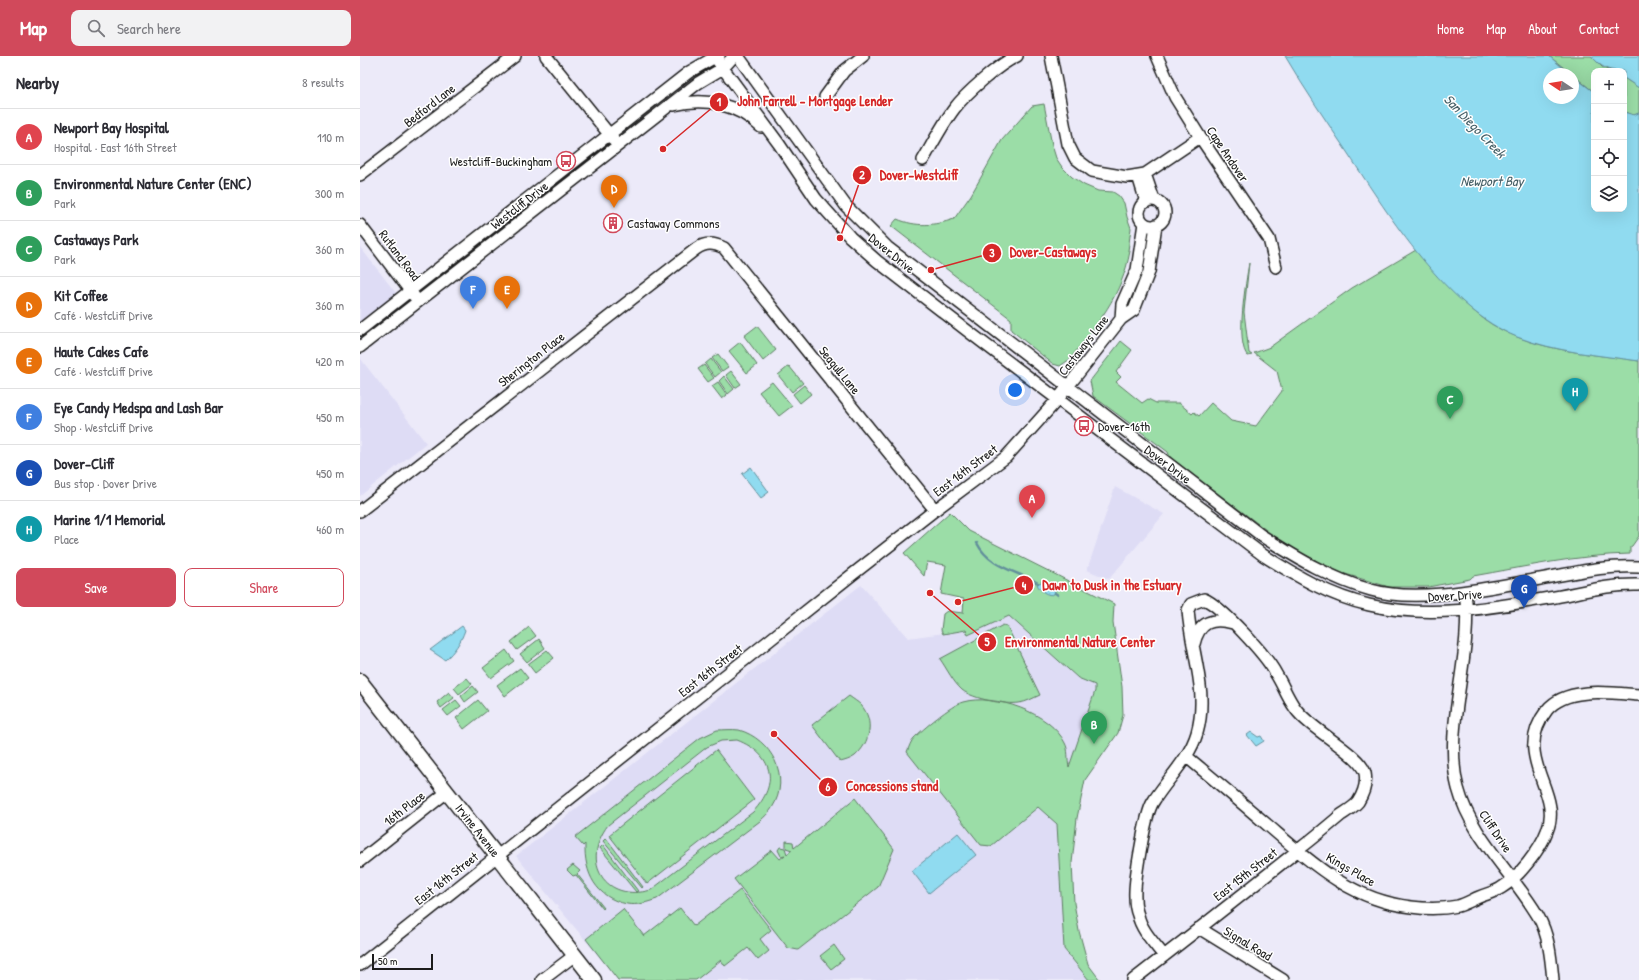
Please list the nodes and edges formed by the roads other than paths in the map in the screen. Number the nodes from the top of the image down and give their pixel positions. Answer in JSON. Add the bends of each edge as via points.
{"nodes":[{"id":1,"x":515,"y":56,"type":"edge"},
{"id":2,"x":546,"y":56,"type":"edge"},
{"id":3,"x":716,"y":56,"type":"edge"},
{"id":4,"x":734,"y":56,"type":"edge"},
{"id":5,"x":738,"y":56,"type":"edge"},
{"id":6,"x":862,"y":56,"type":"edge"},
{"id":7,"x":1018,"y":56,"type":"edge"},
{"id":8,"x":1051,"y":56,"type":"edge"},
{"id":9,"x":1157,"y":56,"type":"edge"},
{"id":10,"x":723,"y":68,"type":"junction"},
{"id":11,"x":825,"y":97,"type":"dead end"},
{"id":12,"x":669,"y":106,"type":"junction"},
{"id":13,"x":609,"y":134,"type":"junction"},
{"id":14,"x":1200,"y":137,"type":"junction"},
{"id":15,"x":779,"y":144,"type":"junction"},
{"id":16,"x":619,"y":145,"type":"junction"},
{"id":17,"x":923,"y":160,"type":"dead end"},
{"id":18,"x":360,"y":175,"type":"edge"},
{"id":19,"x":1142,"y":175,"type":"junction"},
{"id":20,"x":1150,"y":201,"type":"junction"},
{"id":21,"x":1144,"y":223,"type":"junction"},
{"id":22,"x":360,"y":225,"type":"edge"},
{"id":23,"x":1156,"y":225,"type":"junction"},
{"id":24,"x":886,"y":247,"type":"junction"},
{"id":25,"x":724,"y":248,"type":"joint"},
{"id":26,"x":877,"y":261,"type":"junction"},
{"id":27,"x":1276,"y":267,"type":"dead end"},
{"id":28,"x":1137,"y":268,"type":"junction"},
{"id":29,"x":1149,"y":272,"type":"junction"},
{"id":30,"x":410,"y":290,"type":"junction"},
{"id":31,"x":418,"y":301,"type":"junction"},
{"id":32,"x":1121,"y":319,"type":"junction"},
{"id":33,"x":360,"y":330,"type":"edge"},
{"id":34,"x":360,"y":348,"type":"edge"},
{"id":35,"x":1067,"y":387,"type":"junction"},
{"id":36,"x":1058,"y":399,"type":"junction"},
{"id":37,"x":934,"y":510,"type":"junction"},
{"id":38,"x":360,"y":511,"type":"edge"},
{"id":39,"x":1639,"y":567,"type":"edge"},
{"id":40,"x":1639,"y":585,"type":"edge"},
{"id":41,"x":1465,"y":592,"type":"junction"},
{"id":42,"x":1468,"y":610,"type":"junction"},
{"id":43,"x":1233,"y":623,"type":"junction"},
{"id":44,"x":1193,"y":647,"type":"junction"},
{"id":45,"x":360,"y":681,"type":"edge"},
{"id":46,"x":1639,"y":694,"type":"edge"},
{"id":47,"x":1186,"y":757,"type":"junction"},
{"id":48,"x":447,"y":792,"type":"junction"},
{"id":49,"x":1297,"y":851,"type":"junction"},
{"id":50,"x":498,"y":855,"type":"junction"},
{"id":51,"x":360,"y":861,"type":"edge"},
{"id":52,"x":1512,"y":878,"type":"junction"},
{"id":53,"x":1199,"y":928,"type":"junction"},
{"id":54,"x":575,"y":955,"type":"junction"},
{"id":55,"x":1164,"y":956,"type":"junction"},
{"id":56,"x":360,"y":965,"type":"edge"},
{"id":57,"x":542,"y":980,"type":"edge"},
{"id":58,"x":594,"y":980,"type":"edge"},
{"id":59,"x":1133,"y":980,"type":"edge"},
{"id":60,"x":1283,"y":980,"type":"edge"},
{"id":61,"x":1553,"y":980,"type":"edge"}],
"edges":[{"from":1,"to":18,"type":"street","name":"Bedford Lane"},
{"from":2,"to":13,"type":"street"},
{"from":3,"to":10,"type":"street","name":"Dover Drive"},
{"from":3,"to":13,"type":"street","name":"Westcliff Drive","via":[[689,72]]},
{"from":4,"to":10,"type":"street","name":"Westcliff Drive"},
{"from":5,"to":24,"type":"street","name":"Dover Drive","via":[[846,206]]},
{"from":6,"to":11,"type":"street","via":[[844,71]]},
{"from":7,"to":17,"type":"street","via":[[982,82],[954,109]]},
{"from":8,"to":19,"type":"street","via":[[1068,144],[1075,158],[1092,171],[1112,176]]},
{"from":9,"to":14,"type":"street","name":"Cape Andover","via":[[1168,84]]},
{"from":10,"to":12,"type":"street","name":"Westcliff Drive","via":[[698,83]]},
{"from":10,"to":15,"type":"street","name":"Dover Drive"},
{"from":12,"to":15,"type":"street","via":[[702,101],[730,107],[755,121]]},
{"from":12,"to":16,"type":"street","name":"Westcliff Drive"},
{"from":13,"to":16,"type":"street"},
{"from":13,"to":30,"type":"street","name":"Westcliff Drive"},
{"from":14,"to":19,"type":"street"},
{"from":14,"to":27,"type":"street","name":"Cape Andover","via":[[1269,239]]},
{"from":15,"to":26,"type":"street","name":"Dover Drive","via":[[816,198],[850,237]]},
{"from":16,"to":31,"type":"street","name":"Westcliff Drive"},
{"from":19,"to":20,"type":"street","name":"Castaways Lane"},
{"from":20,"to":21,"type":"street","name":"Castaways Lane","via":[[1142,204],[1139,212]]},
{"from":20,"to":23,"type":"street","name":"Castaways Lane","via":[[1161,204],[1164,212],[1162,220]]},
{"from":21,"to":23,"type":"street"},
{"from":21,"to":28,"type":"street","name":"Castaways Lane"},
{"from":22,"to":30,"type":"street","name":"Rutland Road"},
{"from":23,"to":29,"type":"street","name":"Castaways Lane"},
{"from":24,"to":26,"type":"street"},
{"from":24,"to":35,"type":"street","name":"Dover Drive"},
{"from":25,"to":37,"type":"street","name":"Seagull Lane"},
{"from":25,"to":38,"type":"street","name":"Sherington Place","via":[[709,243],[696,248]]},
{"from":26,"to":36,"type":"street","name":"Dover Drive"},
{"from":28,"to":29,"type":"street"},
{"from":28,"to":32,"type":"street","name":"Castaways Lane","via":[[1122,304]]},
{"from":29,"to":32,"type":"street","name":"Castaways Lane","via":[[1134,310]]},
{"from":30,"to":31,"type":"street","name":"Rutland Road"},
{"from":30,"to":33,"type":"street","name":"Westcliff Drive"},
{"from":31,"to":34,"type":"street","name":"Westcliff Drive"},
{"from":32,"to":35,"type":"street","name":"Castaways Lane"},
{"from":35,"to":36,"type":"street","name":"East 16th Street"},
{"from":35,"to":41,"type":"street","name":"Dover Drive","via":[[1262,536],[1303,562],[1338,579],[1372,590],[1411,595]]},
{"from":36,"to":37,"type":"street","name":"East 16th Street","via":[[1006,457]]},
{"from":36,"to":42,"type":"street","name":"Dover Drive","via":[[1263,555],[1296,576],[1332,592],[1386,608]]},
{"from":37,"to":50,"type":"street","name":"East 16th Street"},
{"from":39,"to":41,"type":"street","name":"Dover Drive","via":[[1596,568]]},
{"from":40,"to":42,"type":"street","name":"Dover Drive","via":[[1604,587]]},
{"from":41,"to":42,"type":"street","name":"Cliff Drive"},
{"from":42,"to":52,"type":"street","name":"Cliff Drive","via":[[1455,730],[1454,761],[1458,786],[1473,826]]},
{"from":43,"to":44,"type":"street","via":[[1212,620],[1196,634]]},
{"from":43,"to":44,"type":"street","via":[[1213,603],[1204,599],[1196,600],[1188,610]]},
{"from":43,"to":49,"type":"street","name":"East 15th Street","via":[[1267,660],[1299,714],[1359,762],[1365,773],[1366,783],[1357,803]]},
{"from":44,"to":47,"type":"street","via":[[1203,704],[1197,734]]},
{"from":45,"to":48,"type":"main road","name":"Irvine Avenue"},
{"from":46,"to":52,"type":"street","name":"Kings Place","via":[[1576,694],[1560,699],[1548,709],[1539,722],[1534,740],[1534,756],[1551,814],[1548,831],[1540,845]]},
{"from":47,"to":49,"type":"street","name":"Kings Place"},
{"from":47,"to":55,"type":"street","via":[[1152,804],[1147,817],[1134,897],[1138,917]]},
{"from":48,"to":50,"type":"main road","name":"Irvine Avenue"},
{"from":48,"to":51,"type":"street","name":"16th Place"},
{"from":49,"to":52,"type":"street","name":"Kings Place","via":[[1326,874],[1362,895],[1392,905],[1426,909],[1458,906],[1501,888]]},
{"from":49,"to":53,"type":"street","name":"East 15th Street"},
{"from":50,"to":54,"type":"main road","name":"Irvine Avenue"},
{"from":50,"to":56,"type":"street","name":"East 16th Street"},
{"from":52,"to":61,"type":"street","name":"Cliff Drive","via":[[1538,916],[1545,933],[1551,952]]},
{"from":53,"to":55,"type":"street","name":"East 15th Street"},
{"from":53,"to":60,"type":"street","name":"Signal Road"},
{"from":54,"to":57,"type":"street"},
{"from":54,"to":58,"type":"main road","name":"Irvine Avenue"},
{"from":55,"to":59,"type":"street","name":"East 15th Street"}]}
